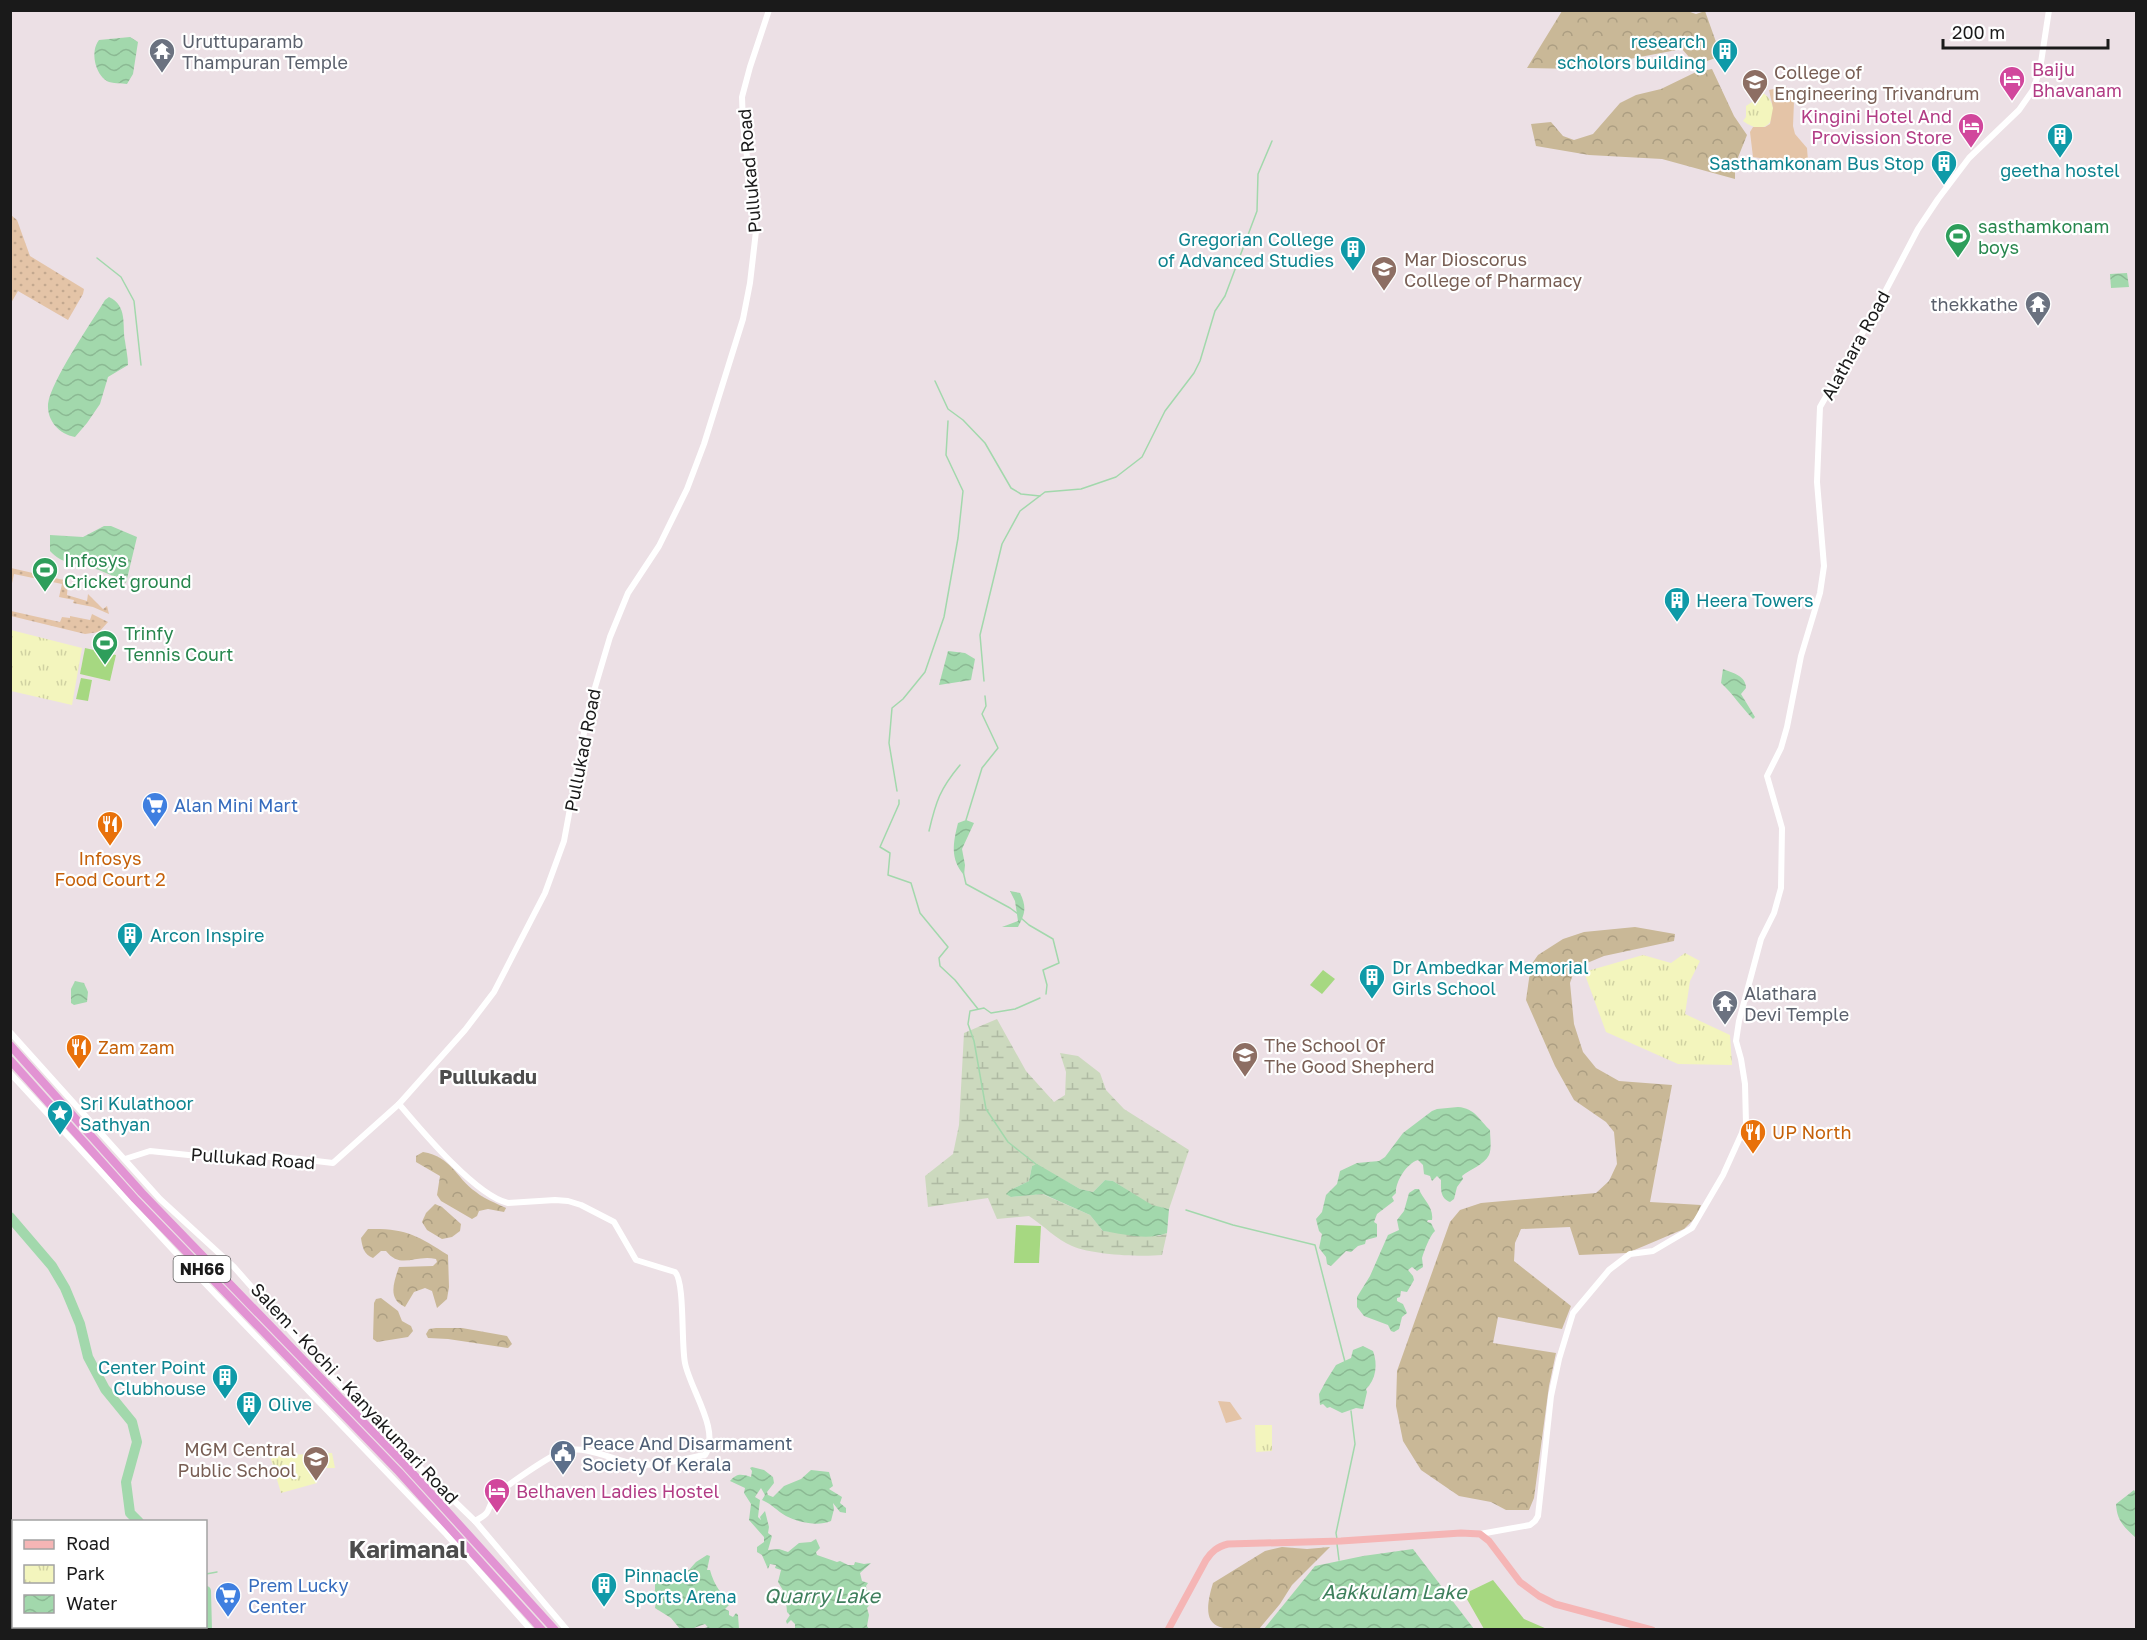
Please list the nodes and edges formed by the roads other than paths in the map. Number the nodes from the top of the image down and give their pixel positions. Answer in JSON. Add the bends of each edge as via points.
{"nodes":[{"id":1,"x":769,"y":10,"type":"edge"},
{"id":2,"x":2049,"y":10,"type":"edge"},
{"id":3,"x":10,"y":1032,"type":"edge"},
{"id":4,"x":10,"y":1045,"type":"edge"},
{"id":5,"x":10,"y":1060,"type":"edge"},
{"id":6,"x":10,"y":1073,"type":"edge"},
{"id":7,"x":68,"y":1103,"type":"junction"},
{"id":8,"x":399,"y":1104,"type":"junction"},
{"id":9,"x":56,"y":1116,"type":"junction"},
{"id":10,"x":125,"y":1159,"type":"junction"},
{"id":11,"x":475,"y":1521,"type":"junction"},
{"id":12,"x":1480,"y":1534,"type":"junction"},
{"id":13,"x":531,"y":1629,"type":"edge"},
{"id":14,"x":542,"y":1629,"type":"edge"},
{"id":15,"x":555,"y":1629,"type":"edge"},
{"id":16,"x":567,"y":1629,"type":"edge"},
{"id":17,"x":1168,"y":1629,"type":"edge"},
{"id":18,"x":1652,"y":1629,"type":"edge"}],
"edges":[{"from":1,"to":8,"type":"street","name":"Pullukad Road","via":[[742,97],[756,231],[750,283],[743,319],[704,444],[678,508],[631,588],[610,638],[588,711],[564,841],[545,893],[494,992],[441,1060]]},
{"from":2,"to":12,"type":"street","name":"Alathara Road","via":[[2033,90],[2019,110],[1969,158],[1938,199],[1820,407],[1817,482],[1824,566],[1787,727],[1767,776],[1782,828],[1781,888],[1761,939],[1736,1041],[1742,1059],[1746,1124],[1723,1175],[1692,1228],[1653,1251],[1630,1254],[1609,1270],[1573,1313],[1551,1396],[1538,1516],[1530,1525]]},
{"from":3,"to":7,"type":"street"},
{"from":4,"to":7,"type":"highway","name":"Salem - Kochi - Kanyakumari Road","number":"NH66"},
{"from":5,"to":9,"type":"highway","name":"Salem - Kochi - Kanyakumari Road","number":"NH66"},
{"from":6,"to":9,"type":"street"},
{"from":7,"to":9,"type":"street"},
{"from":7,"to":10,"type":"street"},
{"from":7,"to":15,"type":"highway","name":"Salem - Kochi - Kanyakumari Road","number":"NH66","via":[[142,1193],[381,1440]]},
{"from":8,"to":10,"type":"street","name":"Pullukad Road","via":[[333,1163],[150,1151]]},
{"from":8,"to":11,"type":"street","via":[[480,1189],[508,1203],[555,1200],[581,1205],[614,1222],[636,1260],[679,1275],[684,1360],[708,1426],[710,1445],[705,1455],[675,1461],[636,1464],[589,1450],[563,1452],[505,1488],[494,1498],[490,1510]]},
{"from":9,"to":13,"type":"street","via":[[166,1243],[439,1526]]},
{"from":9,"to":14,"type":"highway","name":"Salem - Kochi - Kanyakumari Road","number":"NH66","via":[[399,1472]]},
{"from":10,"to":11,"type":"street","via":[[160,1199],[234,1267],[314,1358]]},
{"from":11,"to":16,"type":"street"},
{"from":12,"to":17,"type":"main road","via":[[1219,1547],[1206,1560]]},
{"from":12,"to":18,"type":"main road","via":[[1498,1550],[1520,1582],[1539,1596],[1555,1604]]}]}
